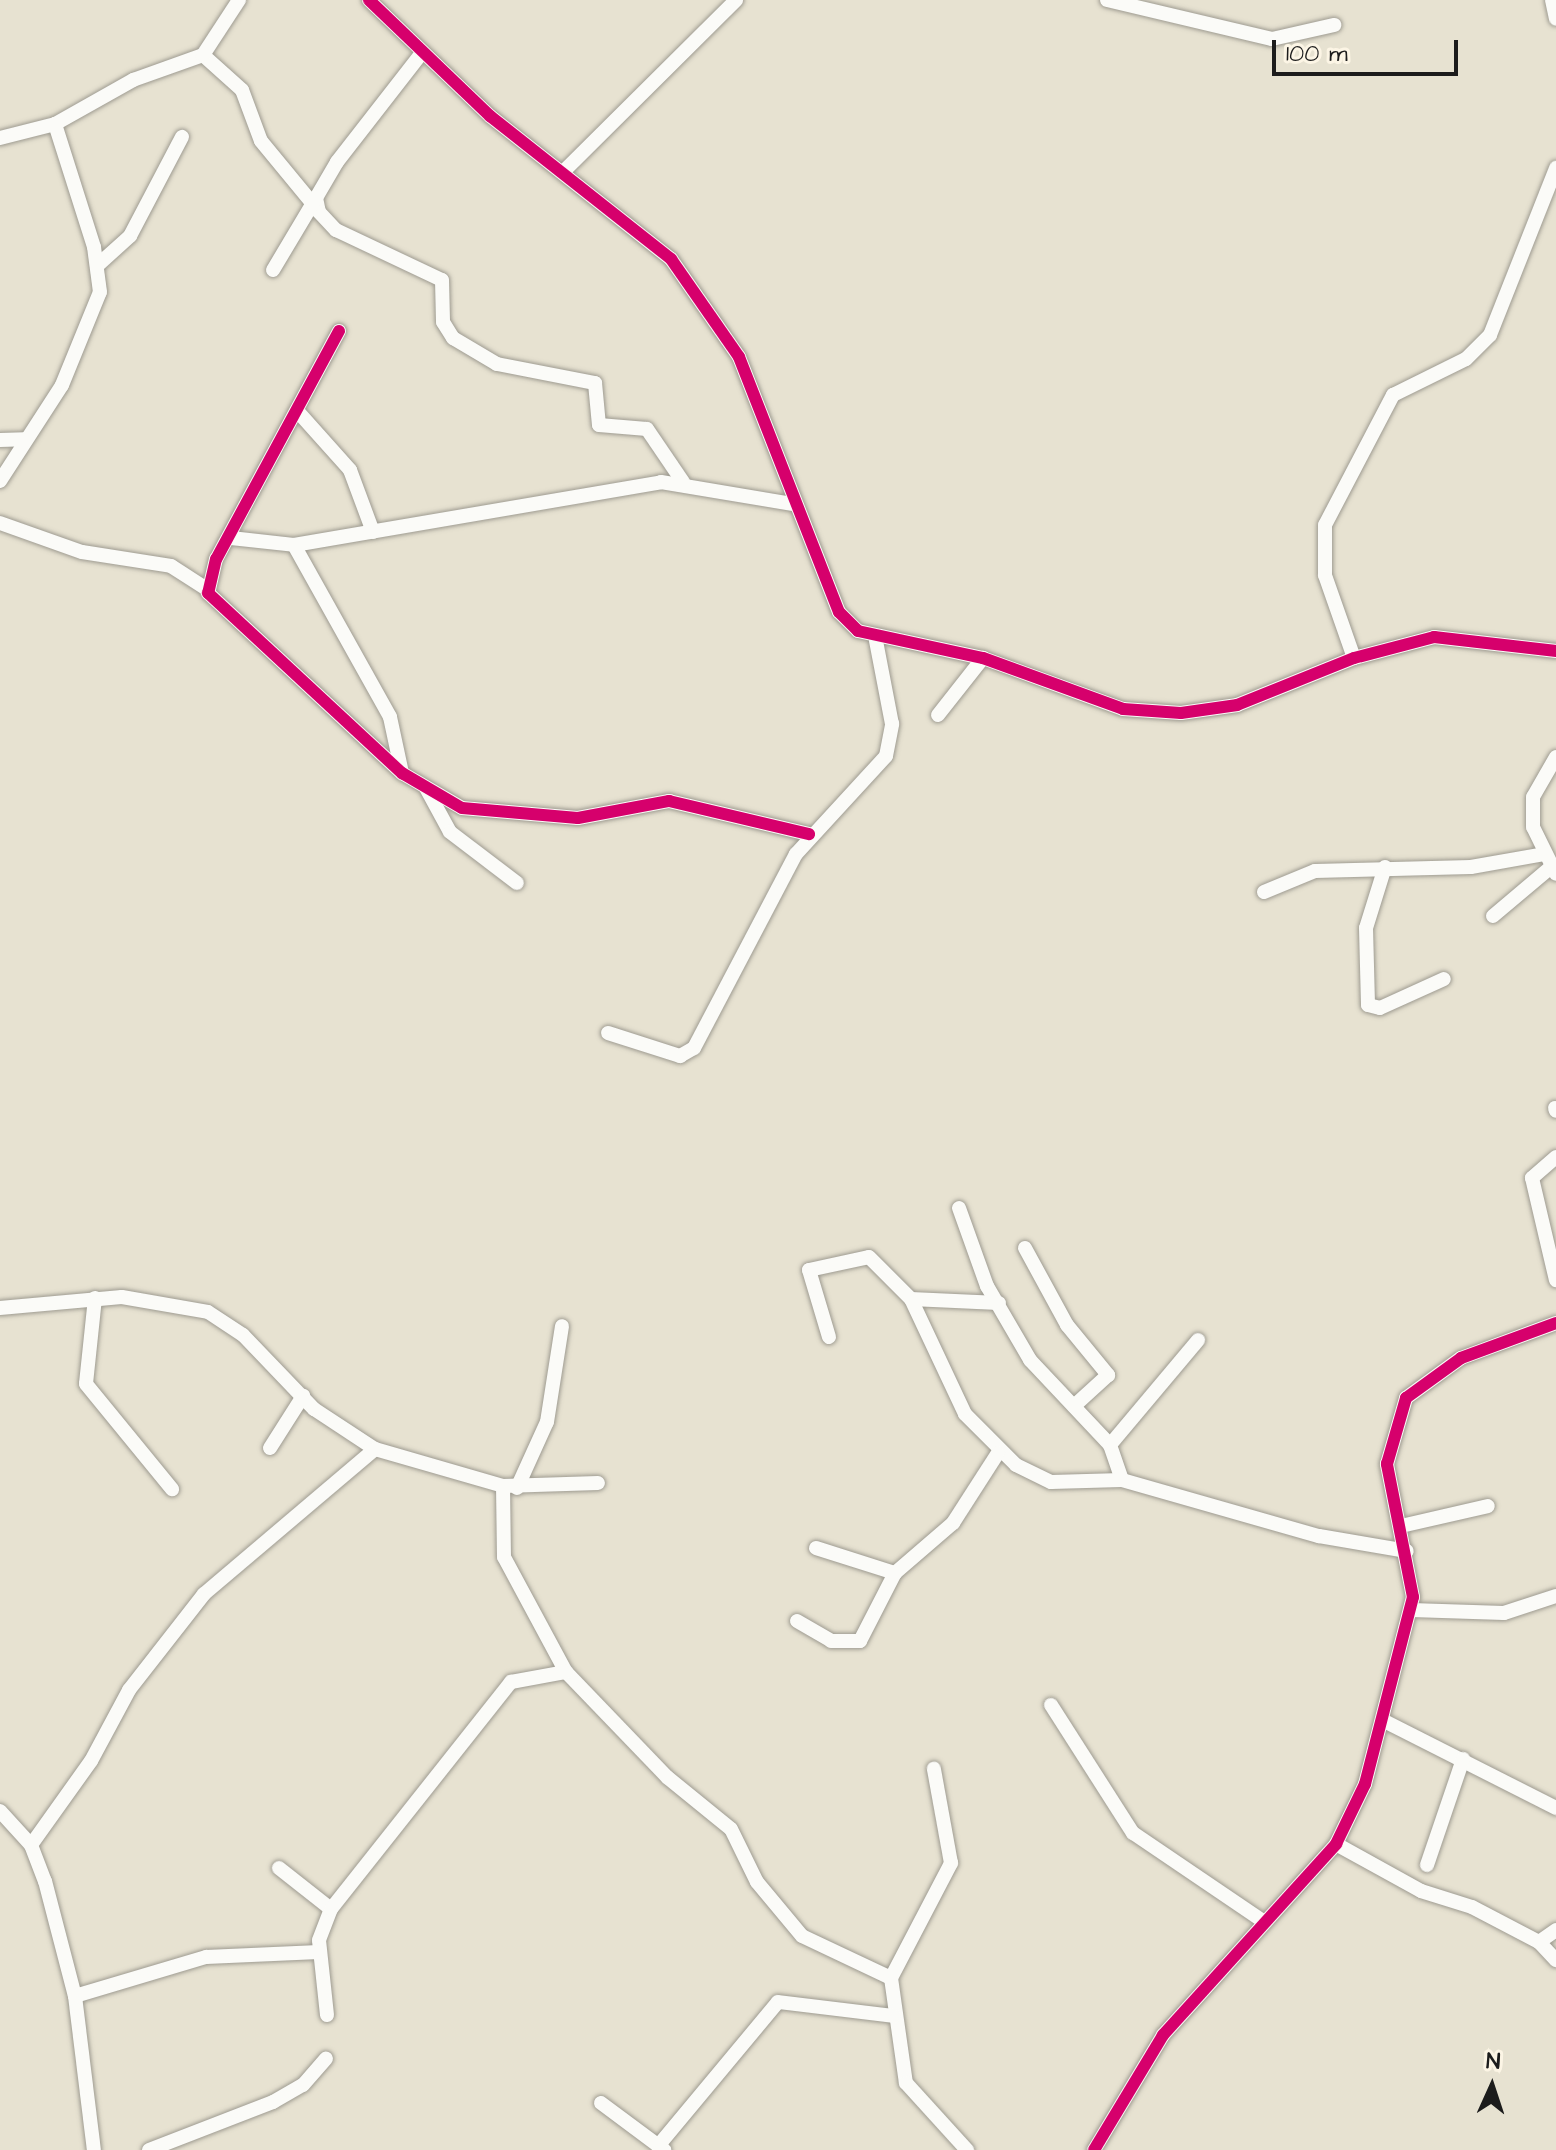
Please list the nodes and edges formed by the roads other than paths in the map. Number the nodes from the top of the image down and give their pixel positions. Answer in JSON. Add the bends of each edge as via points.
{"nodes":[{"id":1,"x":239,"y":0,"type":"edge"},
{"id":2,"x":369,"y":0,"type":"edge"},
{"id":3,"x":736,"y":0,"type":"edge"},
{"id":4,"x":1107,"y":0,"type":"edge"},
{"id":5,"x":1552,"y":0,"type":"edge"},
{"id":6,"x":1556,"y":19,"type":"edge"},
{"id":7,"x":1334,"y":25,"type":"dead end"},
{"id":8,"x":421,"y":54,"type":"junction"},
{"id":9,"x":203,"y":55,"type":"junction"},
{"id":10,"x":55,"y":124,"type":"junction"},
{"id":11,"x":182,"y":137,"type":"dead end"},
{"id":12,"x":0,"y":138,"type":"edge"},
{"id":13,"x":1556,"y":168,"type":"edge"},
{"id":14,"x":563,"y":172,"type":"junction"},
{"id":15,"x":314,"y":201,"type":"junction"},
{"id":16,"x":99,"y":264,"type":"junction"},
{"id":17,"x":273,"y":270,"type":"dead end"},
{"id":18,"x":339,"y":331,"type":"dead end"},
{"id":19,"x":300,"y":414,"type":"junction"},
{"id":20,"x":24,"y":439,"type":"junction"},
{"id":21,"x":0,"y":440,"type":"edge"},
{"id":22,"x":0,"y":481,"type":"edge"},
{"id":23,"x":683,"y":482,"type":"junction"},
{"id":24,"x":793,"y":504,"type":"junction"},
{"id":25,"x":0,"y":523,"type":"edge"},
{"id":26,"x":373,"y":532,"type":"junction"},
{"id":27,"x":231,"y":538,"type":"junction"},
{"id":28,"x":294,"y":545,"type":"junction"},
{"id":29,"x":205,"y":588,"type":"junction"},
{"id":30,"x":876,"y":641,"type":"junction"},
{"id":31,"x":1556,"y":651,"type":"edge"},
{"id":32,"x":983,"y":658,"type":"junction"},
{"id":33,"x":1354,"y":658,"type":"junction"},
{"id":34,"x":938,"y":715,"type":"dead end"},
{"id":35,"x":1556,"y":757,"type":"edge"},
{"id":36,"x":402,"y":773,"type":"junction"},
{"id":37,"x":426,"y":787,"type":"junction"},
{"id":38,"x":809,"y":834,"type":"junction"},
{"id":39,"x":1550,"y":865,"type":"edge"},
{"id":40,"x":1385,"y":867,"type":"junction"},
{"id":41,"x":517,"y":883,"type":"dead end"},
{"id":42,"x":1264,"y":892,"type":"dead end"},
{"id":43,"x":1493,"y":916,"type":"dead end"},
{"id":44,"x":1444,"y":979,"type":"dead end"},
{"id":45,"x":608,"y":1033,"type":"dead end"},
{"id":46,"x":1556,"y":1157,"type":"edge"},
{"id":47,"x":959,"y":1208,"type":"dead end"},
{"id":48,"x":1025,"y":1248,"type":"dead end"},
{"id":49,"x":1556,"y":1280,"type":"edge"},
{"id":50,"x":95,"y":1298,"type":"junction"},
{"id":51,"x":911,"y":1299,"type":"junction"},
{"id":52,"x":999,"y":1303,"type":"junction"},
{"id":53,"x":0,"y":1308,"type":"edge"},
{"id":54,"x":1556,"y":1323,"type":"edge"},
{"id":55,"x":562,"y":1326,"type":"dead end"},
{"id":56,"x":829,"y":1337,"type":"dead end"},
{"id":57,"x":1198,"y":1340,"type":"dead end"},
{"id":58,"x":303,"y":1396,"type":"junction"},
{"id":59,"x":1074,"y":1406,"type":"junction"},
{"id":60,"x":1110,"y":1445,"type":"junction"},
{"id":61,"x":270,"y":1448,"type":"dead end"},
{"id":62,"x":375,"y":1449,"type":"junction"},
{"id":63,"x":998,"y":1453,"type":"junction"},
{"id":64,"x":1122,"y":1480,"type":"junction"},
{"id":65,"x":598,"y":1483,"type":"dead end"},
{"id":66,"x":510,"y":1487,"type":"junction"},
{"id":67,"x":172,"y":1489,"type":"dead end"},
{"id":68,"x":1488,"y":1506,"type":"dead end"},
{"id":69,"x":1401,"y":1526,"type":"junction"},
{"id":70,"x":816,"y":1548,"type":"dead end"},
{"id":71,"x":1407,"y":1551,"type":"junction"},
{"id":72,"x":895,"y":1573,"type":"junction"},
{"id":73,"x":1556,"y":1596,"type":"edge"},
{"id":74,"x":1411,"y":1610,"type":"junction"},
{"id":75,"x":797,"y":1621,"type":"dead end"},
{"id":76,"x":566,"y":1672,"type":"junction"},
{"id":77,"x":1051,"y":1705,"type":"dead end"},
{"id":78,"x":1384,"y":1721,"type":"junction"},
{"id":79,"x":1463,"y":1759,"type":"junction"},
{"id":80,"x":934,"y":1769,"type":"dead end"},
{"id":81,"x":1556,"y":1808,"type":"edge"},
{"id":82,"x":0,"y":1811,"type":"edge"},
{"id":83,"x":1336,"y":1844,"type":"junction"},
{"id":84,"x":31,"y":1845,"type":"junction"},
{"id":85,"x":1427,"y":1865,"type":"dead end"},
{"id":86,"x":279,"y":1868,"type":"dead end"},
{"id":87,"x":331,"y":1909,"type":"junction"},
{"id":88,"x":1263,"y":1921,"type":"junction"},
{"id":89,"x":1556,"y":1930,"type":"edge"},
{"id":90,"x":1539,"y":1942,"type":"junction"},
{"id":91,"x":319,"y":1952,"type":"junction"},
{"id":92,"x":1556,"y":1960,"type":"edge"},
{"id":93,"x":891,"y":1978,"type":"junction"},
{"id":94,"x":75,"y":1996,"type":"junction"},
{"id":95,"x":327,"y":2015,"type":"dead end"},
{"id":96,"x":894,"y":2016,"type":"junction"},
{"id":97,"x":326,"y":2059,"type":"dead end"},
{"id":98,"x":601,"y":2103,"type":"dead end"},
{"id":99,"x":661,"y":2148,"type":"edge"},
{"id":100,"x":94,"y":2150,"type":"edge"},
{"id":101,"x":149,"y":2150,"type":"edge"},
{"id":102,"x":967,"y":2150,"type":"edge"},
{"id":103,"x":1094,"y":2150,"type":"edge"}],
"edges":[{"from":1,"to":9,"type":"street"},
{"from":2,"to":8,"type":"street"},
{"from":3,"to":14,"type":"street"},
{"from":4,"to":7,"type":"street","via":[[1261,38],[1296,39]]},
{"from":5,"to":6,"type":"street"},
{"from":8,"to":14,"type":"street"},
{"from":8,"to":15,"type":"street"},
{"from":9,"to":10,"type":"street","via":[[133,80]]},
{"from":9,"to":15,"type":"street","via":[[242,90],[261,141]]},
{"from":10,"to":12,"type":"street"},
{"from":10,"to":16,"type":"street"},
{"from":11,"to":16,"type":"street","via":[[130,236]]},
{"from":13,"to":33,"type":"street","via":[[1490,335],[1466,359],[1393,395],[1325,525],[1325,575]]},
{"from":14,"to":24,"type":"street","via":[[646,233],[719,325],[739,357]]},
{"from":15,"to":17,"type":"street"},
{"from":15,"to":23,"type":"street","via":[[336,230],[442,280],[443,322],[453,338],[497,364],[595,383],[599,425],[647,429]]},
{"from":16,"to":20,"type":"street","via":[[100,292],[82,340]]},
{"from":18,"to":19,"type":"street"},
{"from":19,"to":26,"type":"street","via":[[350,470]]},
{"from":19,"to":27,"type":"street"},
{"from":20,"to":21,"type":"street"},
{"from":20,"to":22,"type":"street"},
{"from":23,"to":24,"type":"street"},
{"from":23,"to":26,"type":"street","via":[[624,485]]},
{"from":24,"to":30,"type":"street","via":[[839,612]]},
{"from":25,"to":29,"type":"street","via":[[82,552],[171,566]]},
{"from":26,"to":28,"type":"street"},
{"from":27,"to":28,"type":"street"},
{"from":27,"to":29,"type":"street"},
{"from":28,"to":36,"type":"street","via":[[390,717]]},
{"from":29,"to":36,"type":"street"},
{"from":30,"to":32,"type":"street"},
{"from":30,"to":38,"type":"street","via":[[892,724],[886,756]]},
{"from":31,"to":33,"type":"street","via":[[1434,637]]},
{"from":32,"to":33,"type":"street","via":[[1123,709],[1181,713],[1237,705]]},
{"from":32,"to":34,"type":"street"},
{"from":35,"to":39,"type":"street","via":[[1533,797]]},
{"from":36,"to":37,"type":"street"},
{"from":37,"to":38,"type":"street","via":[[472,812],[578,818],[669,801]]},
{"from":37,"to":41,"type":"street","via":[[450,832]]},
{"from":38,"to":45,"type":"street","via":[[688,1054]]},
{"from":39,"to":40,"type":"street"},
{"from":39,"to":43,"type":"street"},
{"from":40,"to":42,"type":"street","via":[[1315,871]]},
{"from":40,"to":44,"type":"street","via":[[1366,928],[1368,1005],[1380,1008]]},
{"from":46,"to":49,"type":"street","via":[[1532,1178]]},
{"from":47,"to":52,"type":"street"},
{"from":48,"to":59,"type":"street","via":[[1067,1325],[1108,1375]]},
{"from":50,"to":53,"type":"street"},
{"from":50,"to":58,"type":"street","via":[[159,1299],[208,1312],[243,1335]]},
{"from":50,"to":67,"type":"street","via":[[86,1384]]},
{"from":51,"to":52,"type":"street"},
{"from":51,"to":56,"type":"street","via":[[869,1257],[809,1270]]},
{"from":51,"to":63,"type":"street","via":[[965,1414]]},
{"from":52,"to":59,"type":"street","via":[[1030,1360]]},
{"from":54,"to":69,"type":"street","via":[[1461,1358],[1406,1398],[1387,1464]]},
{"from":55,"to":66,"type":"street","via":[[547,1422]]},
{"from":57,"to":60,"type":"street"},
{"from":58,"to":61,"type":"street"},
{"from":58,"to":62,"type":"street"},
{"from":59,"to":60,"type":"street"},
{"from":60,"to":64,"type":"street"},
{"from":62,"to":66,"type":"street"},
{"from":62,"to":84,"type":"street","via":[[341,1483],[254,1546],[195,1605],[129,1690]]},
{"from":63,"to":64,"type":"street","via":[[1051,1482]]},
{"from":63,"to":72,"type":"street","via":[[953,1523]]},
{"from":64,"to":71,"type":"street","via":[[1319,1536]]},
{"from":65,"to":66,"type":"street"},
{"from":66,"to":76,"type":"street","via":[[504,1557]]},
{"from":68,"to":69,"type":"street"},
{"from":69,"to":71,"type":"street"},
{"from":70,"to":72,"type":"street"},
{"from":71,"to":74,"type":"street"},
{"from":72,"to":75,"type":"street","via":[[860,1641],[831,1641]]},
{"from":73,"to":74,"type":"street","via":[[1504,1613]]},
{"from":74,"to":78,"type":"street"},
{"from":76,"to":87,"type":"street","via":[[511,1682]]},
{"from":76,"to":93,"type":"street","via":[[657,1767],[731,1829],[757,1882],[802,1936]]},
{"from":77,"to":88,"type":"street","via":[[1133,1833]]},
{"from":78,"to":79,"type":"street"},
{"from":78,"to":83,"type":"street","via":[[1365,1784]]},
{"from":79,"to":81,"type":"street"},
{"from":79,"to":85,"type":"street"},
{"from":80,"to":93,"type":"street","via":[[951,1863]]},
{"from":82,"to":84,"type":"street"},
{"from":83,"to":88,"type":"street"},
{"from":83,"to":90,"type":"street","via":[[1421,1891]]},
{"from":84,"to":94,"type":"street"},
{"from":86,"to":87,"type":"street"},
{"from":87,"to":91,"type":"street"},
{"from":88,"to":103,"type":"street","via":[[1163,2035]]},
{"from":89,"to":90,"type":"street"},
{"from":90,"to":92,"type":"street"},
{"from":91,"to":94,"type":"street","via":[[206,1957]]},
{"from":91,"to":95,"type":"street"},
{"from":93,"to":96,"type":"street"},
{"from":94,"to":100,"type":"street"},
{"from":96,"to":99,"type":"street","via":[[778,2002]]},
{"from":96,"to":102,"type":"street","via":[[906,2083]]},
{"from":97,"to":101,"type":"street","via":[[303,2085],[273,2102]]},
{"from":98,"to":99,"type":"street"}]}
